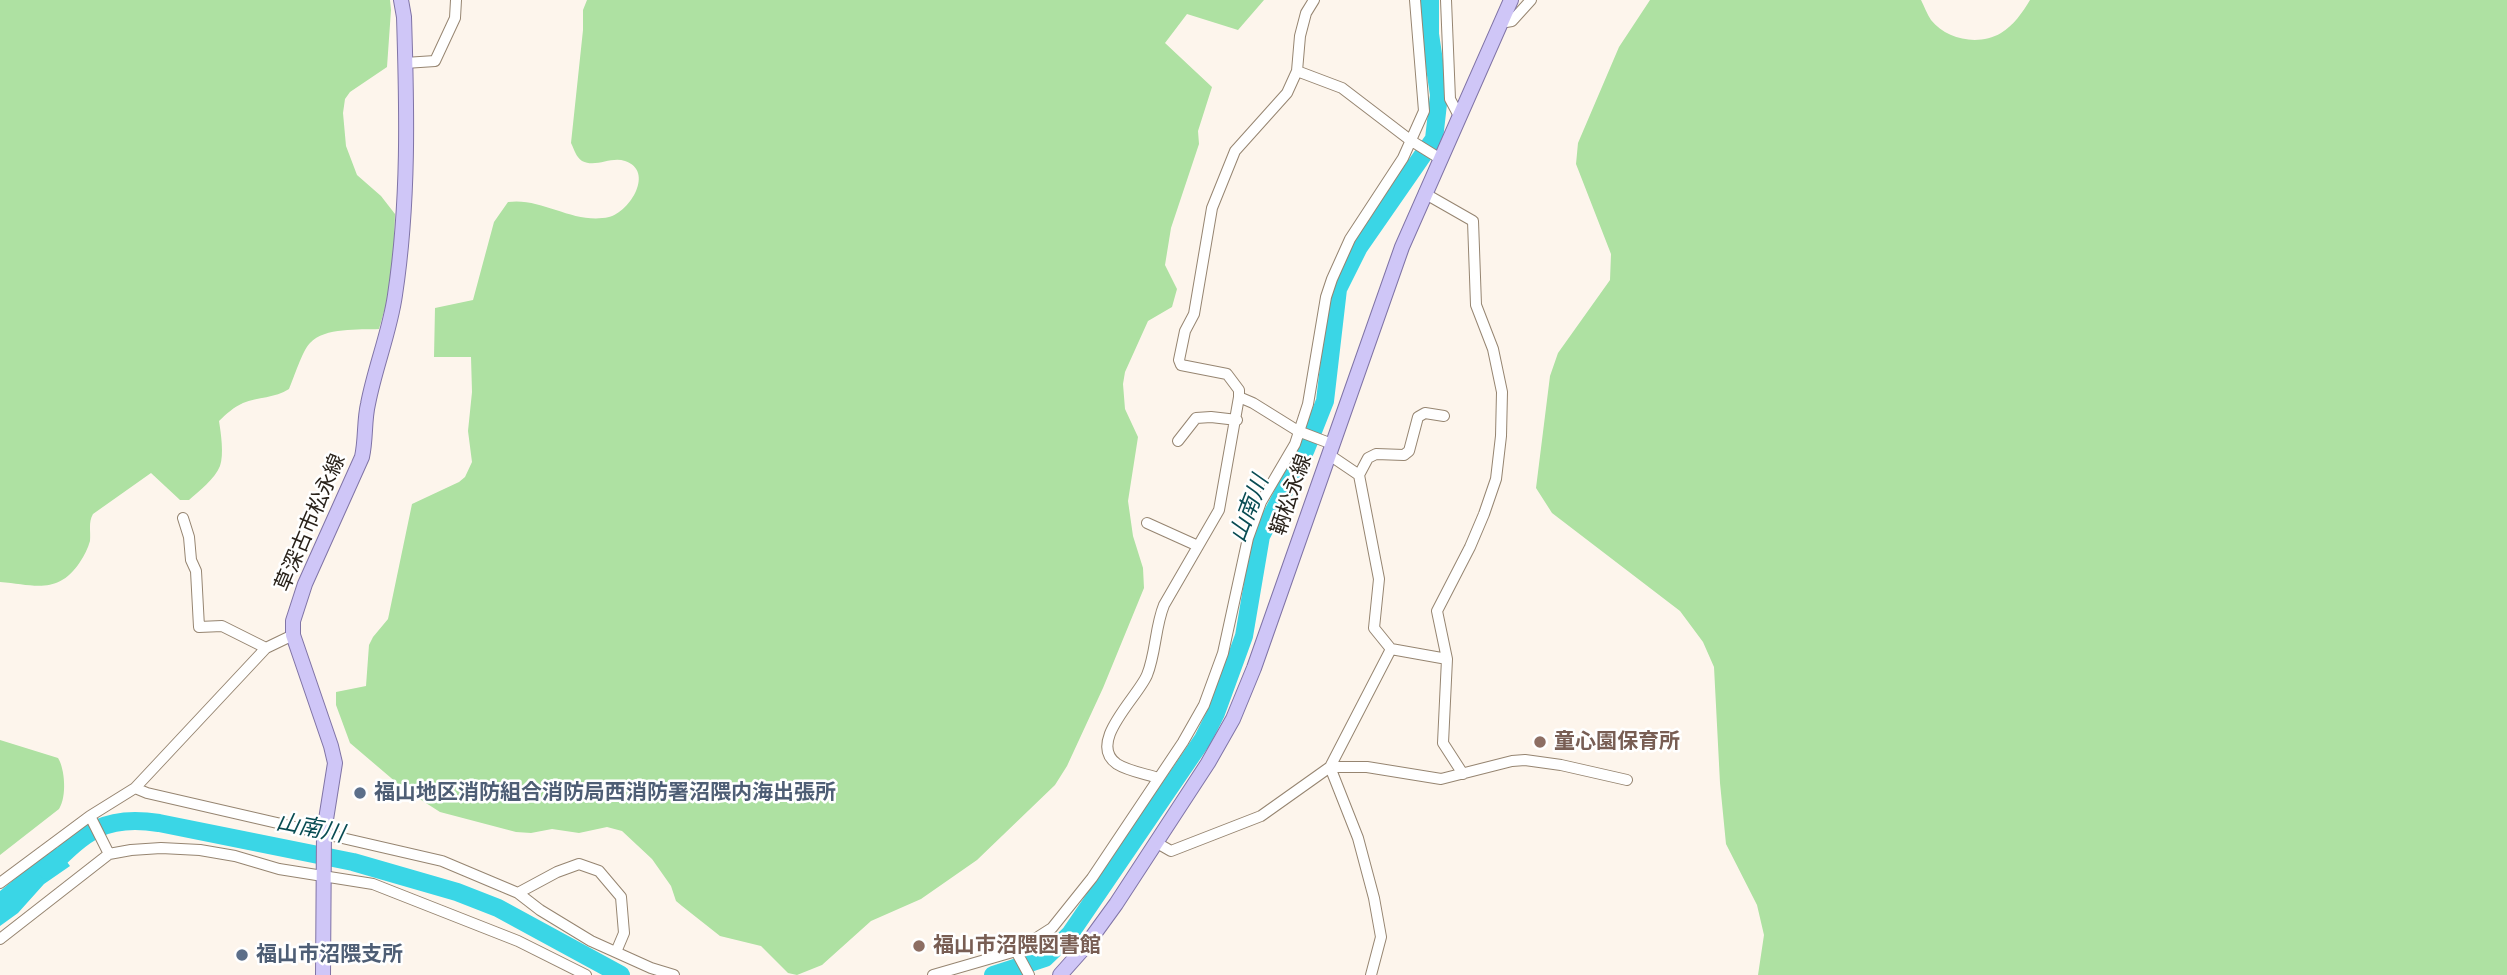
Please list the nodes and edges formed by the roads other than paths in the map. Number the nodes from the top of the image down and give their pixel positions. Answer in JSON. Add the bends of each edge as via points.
{"nodes":[{"id":1,"x":401,"y":0,"type":"edge"},
{"id":2,"x":456,"y":0,"type":"edge"},
{"id":3,"x":1314,"y":0,"type":"edge"},
{"id":4,"x":1415,"y":0,"type":"edge"},
{"id":5,"x":1447,"y":0,"type":"edge"},
{"id":6,"x":1511,"y":0,"type":"edge"},
{"id":7,"x":1531,"y":0,"type":"edge"},
{"id":8,"x":1500,"y":23,"type":"junction"},
{"id":9,"x":405,"y":63,"type":"junction"},
{"id":10,"x":1297,"y":71,"type":"junction"},
{"id":11,"x":1459,"y":116,"type":"junction"},
{"id":12,"x":1412,"y":142,"type":"junction"},
{"id":13,"x":1436,"y":156,"type":"junction"},
{"id":14,"x":1424,"y":193,"type":"junction"},
{"id":15,"x":1239,"y":397,"type":"junction"},
{"id":16,"x":1444,"y":416,"type":"dead end"},
{"id":17,"x":1237,"y":420,"type":"junction"},
{"id":18,"x":1301,"y":432,"type":"junction"},
{"id":19,"x":1178,"y":441,"type":"dead end"},
{"id":20,"x":1327,"y":446,"type":"junction"},
{"id":21,"x":1359,"y":475,"type":"junction"},
{"id":22,"x":183,"y":519,"type":"dead end"},
{"id":23,"x":1147,"y":523,"type":"dead end"},
{"id":24,"x":1198,"y":546,"type":"junction"},
{"id":25,"x":293,"y":635,"type":"junction"},
{"id":26,"x":266,"y":648,"type":"junction"},
{"id":27,"x":1391,"y":649,"type":"junction"},
{"id":28,"x":1447,"y":659,"type":"junction"},
{"id":29,"x":1330,"y":767,"type":"junction"},
{"id":30,"x":1463,"y":774,"type":"junction"},
{"id":31,"x":1158,"y":778,"type":"junction"},
{"id":32,"x":1627,"y":780,"type":"dead end"},
{"id":33,"x":135,"y":788,"type":"junction"},
{"id":34,"x":91,"y":818,"type":"junction"},
{"id":35,"x":324,"y":835,"type":"junction"},
{"id":36,"x":1157,"y":843,"type":"junction"},
{"id":37,"x":106,"y":849,"type":"junction"},
{"id":38,"x":324,"y":872,"type":"junction"},
{"id":39,"x":0,"y":884,"type":"edge"},
{"id":40,"x":518,"y":893,"type":"junction"},
{"id":41,"x":0,"y":939,"type":"edge"},
{"id":42,"x":616,"y":953,"type":"junction"},
{"id":43,"x":1018,"y":954,"type":"junction"},
{"id":44,"x":323,"y":975,"type":"edge"},
{"id":45,"x":586,"y":975,"type":"edge"},
{"id":46,"x":674,"y":975,"type":"edge"},
{"id":47,"x":933,"y":975,"type":"edge"},
{"id":48,"x":1029,"y":975,"type":"edge"},
{"id":49,"x":1060,"y":975,"type":"edge"},
{"id":50,"x":1371,"y":975,"type":"edge"}],
"edges":[{"from":1,"to":9,"type":"main road","name":"草深古市松永線"},
{"from":2,"to":9,"type":"street","via":[[454,18],[435,61]]},
{"from":3,"to":10,"type":"street","via":[[1300,36]]},
{"from":4,"to":12,"type":"street","via":[[1424,111]]},
{"from":5,"to":11,"type":"street","via":[[1450,99]]},
{"from":6,"to":8,"type":"main road","name":"鞆松永線"},
{"from":7,"to":8,"type":"street","via":[[1512,22]]},
{"from":8,"to":11,"type":"main road","name":"鞆松永線"},
{"from":9,"to":25,"type":"main road","name":"草深古市松永線","via":[[405,217],[395,298],[373,377],[362,457],[305,584]]},
{"from":10,"to":12,"type":"street","via":[[1342,88]]},
{"from":10,"to":15,"type":"street","via":[[1287,93],[1230,162],[1212,208],[1194,314],[1179,360],[1181,365],[1227,374]]},
{"from":11,"to":13,"type":"main road","name":"鞆松永線"},
{"from":12,"to":13,"type":"street"},
{"from":12,"to":18,"type":"street","via":[[1336,268],[1326,297]]},
{"from":13,"to":14,"type":"main road","name":"鞆松永線"},
{"from":14,"to":20,"type":"main road","name":"鞆松永線"},
{"from":14,"to":28,"type":"street","via":[[1473,221],[1476,305],[1493,349],[1502,392],[1496,479],[1470,547],[1437,611]]},
{"from":15,"to":17,"type":"street"},
{"from":15,"to":18,"type":"street"},
{"from":16,"to":21,"type":"street","via":[[1425,413],[1418,417],[1409,451],[1404,455],[1376,454],[1368,458]]},
{"from":17,"to":19,"type":"street","via":[[1196,418]]},
{"from":17,"to":24,"type":"street","via":[[1219,510]]},
{"from":18,"to":20,"type":"street"},
{"from":18,"to":31,"type":"street","via":[[1261,502],[1248,538],[1223,653],[1204,705]]},
{"from":20,"to":21,"type":"street"},
{"from":20,"to":36,"type":"main road","name":"鞆松永線","via":[[1233,719]]},
{"from":21,"to":27,"type":"street","via":[[1379,579],[1374,628]]},
{"from":22,"to":26,"type":"street","via":[[196,570],[199,627],[222,626]]},
{"from":23,"to":24,"type":"street"},
{"from":24,"to":31,"type":"street","via":[[1159,617],[1147,675],[1110,732],[1106,746],[1118,764]]},
{"from":25,"to":26,"type":"street"},
{"from":25,"to":35,"type":"main road","name":"草深古市松永線","via":[[335,763]]},
{"from":26,"to":33,"type":"street"},
{"from":27,"to":28,"type":"street"},
{"from":27,"to":29,"type":"street"},
{"from":28,"to":30,"type":"street","via":[[1443,743]]},
{"from":29,"to":30,"type":"street","via":[[1441,779]]},
{"from":29,"to":36,"type":"street","via":[[1261,816],[1171,851]]},
{"from":29,"to":50,"type":"street","via":[[1358,838],[1374,898],[1381,937]]},
{"from":30,"to":32,"type":"street","via":[[1525,760]]},
{"from":31,"to":43,"type":"street","via":[[1092,878],[1052,928]]},
{"from":33,"to":34,"type":"street"},
{"from":33,"to":35,"type":"street"},
{"from":34,"to":37,"type":"street"},
{"from":34,"to":39,"type":"street"},
{"from":35,"to":38,"type":"main road","name":"草深古市松永線"},
{"from":35,"to":40,"type":"street","via":[[442,861]]},
{"from":36,"to":49,"type":"main road","name":"鞆松永線"},
{"from":37,"to":38,"type":"street","via":[[200,850],[279,869]]},
{"from":37,"to":41,"type":"street"},
{"from":38,"to":44,"type":"main road","name":"草深古市松永線"},
{"from":38,"to":45,"type":"street","via":[[373,884],[517,941]]},
{"from":40,"to":42,"type":"street"},
{"from":40,"to":42,"type":"street","via":[[579,864],[600,871],[621,897],[624,933]]},
{"from":42,"to":46,"type":"street"},
{"from":43,"to":47,"type":"street"},
{"from":43,"to":48,"type":"street"}]}
